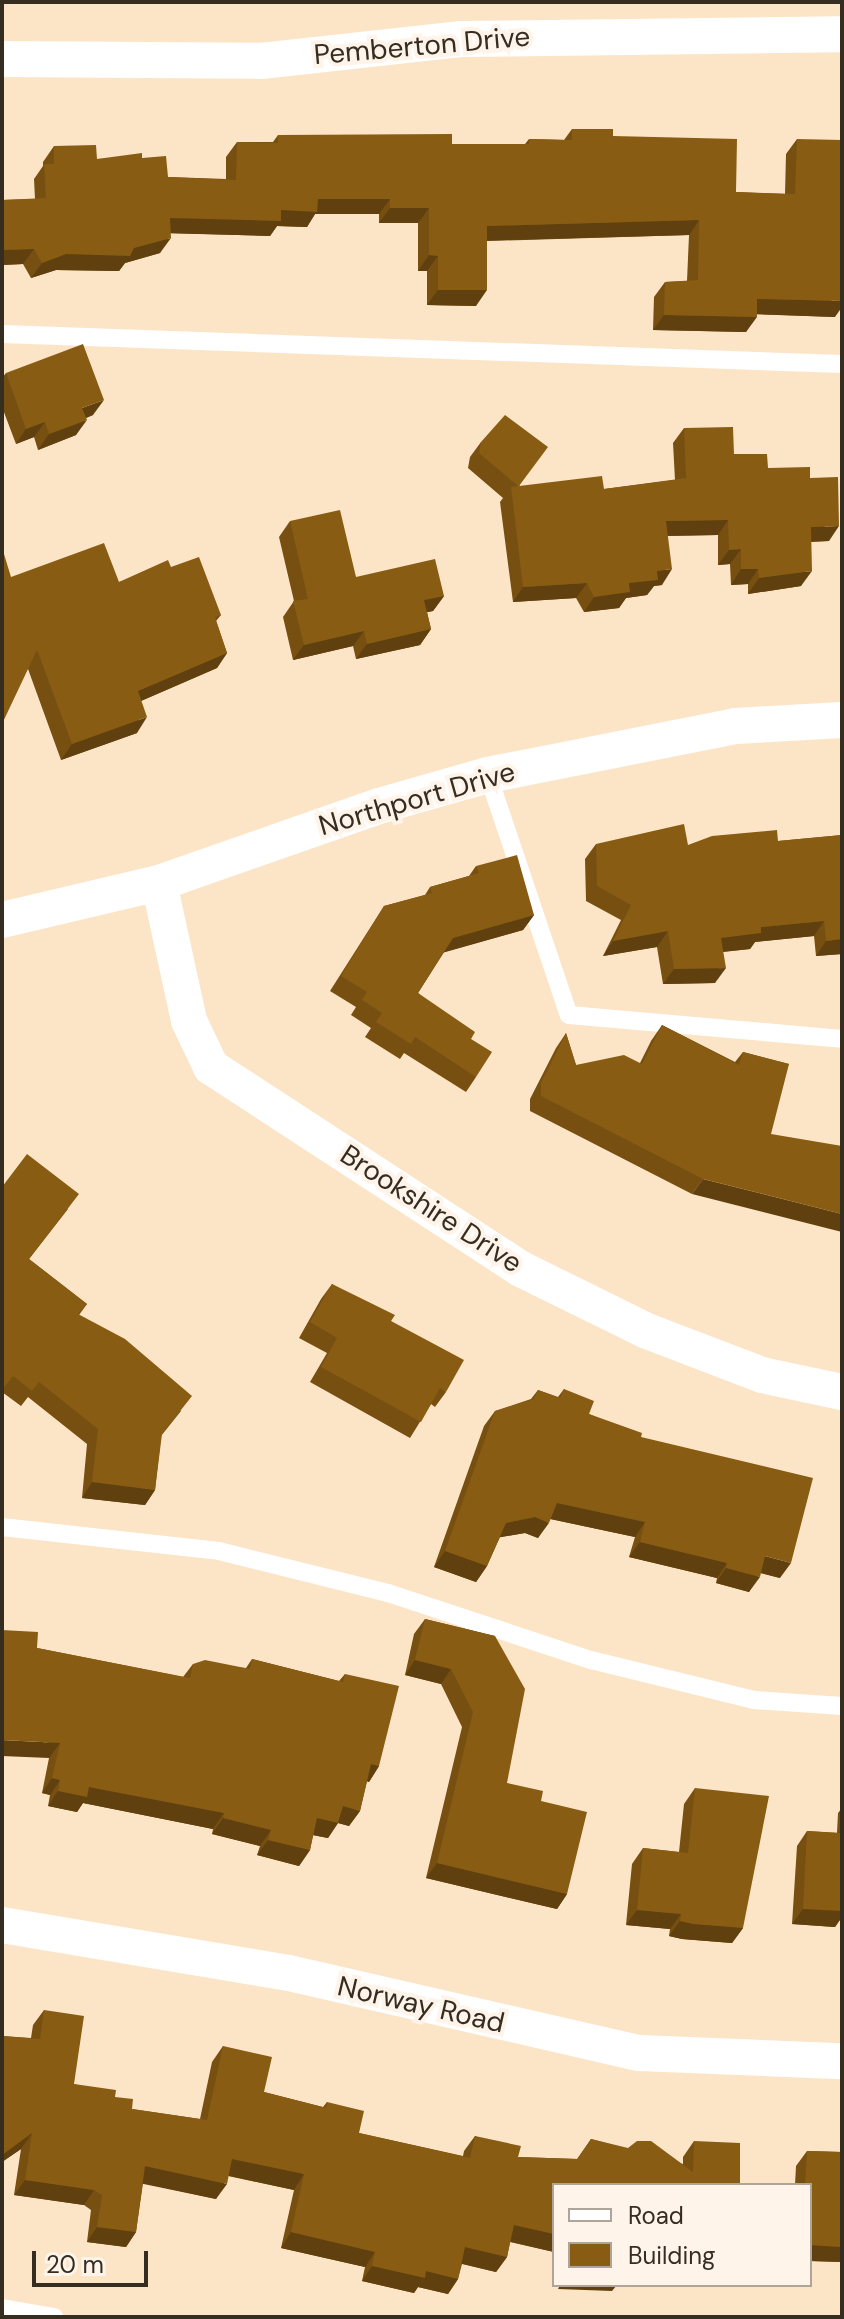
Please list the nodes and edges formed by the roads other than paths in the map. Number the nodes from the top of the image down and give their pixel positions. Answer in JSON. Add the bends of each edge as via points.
{"nodes":[{"id":1,"x":842,"y":34,"type":"edge"},
{"id":2,"x":2,"y":59,"type":"edge"},
{"id":3,"x":2,"y":334,"type":"edge"},
{"id":4,"x":842,"y":364,"type":"edge"},
{"id":5,"x":842,"y":720,"type":"edge"},
{"id":6,"x":488,"y":775,"type":"junction"},
{"id":7,"x":159,"y":883,"type":"junction"},
{"id":8,"x":2,"y":920,"type":"edge"},
{"id":9,"x":842,"y":1039,"type":"edge"},
{"id":10,"x":842,"y":1392,"type":"edge"},
{"id":11,"x":2,"y":1527,"type":"edge"},
{"id":12,"x":842,"y":1706,"type":"edge"},
{"id":13,"x":2,"y":1925,"type":"edge"},
{"id":14,"x":842,"y":2061,"type":"edge"},
{"id":15,"x":2,"y":2308,"type":"edge"},
{"id":16,"x":54,"y":2317,"type":"edge"}],
"edges":[{"from":1,"to":2,"type":"street","name":"Pemberton Drive","via":[[460,39],[261,61]]},
{"from":3,"to":4,"type":"lane"},
{"from":5,"to":6,"type":"street","name":"Northport Drive","via":[[735,726]]},
{"from":6,"to":7,"type":"street","name":"Northport Drive","via":[[379,806]]},
{"from":6,"to":9,"type":"lane","via":[[569,1015]]},
{"from":7,"to":8,"type":"street","name":"Northport Drive"},
{"from":7,"to":10,"type":"street","name":"Brookshire Drive","via":[[189,1021],[211,1067],[521,1269],[647,1331],[762,1375]]},
{"from":11,"to":12,"type":"lane","via":[[219,1551],[388,1593],[606,1664],[754,1700]]},
{"from":13,"to":14,"type":"street","name":"Norway Road","via":[[289,1973],[639,2053]]},
{"from":15,"to":16,"type":"lane"}]}
